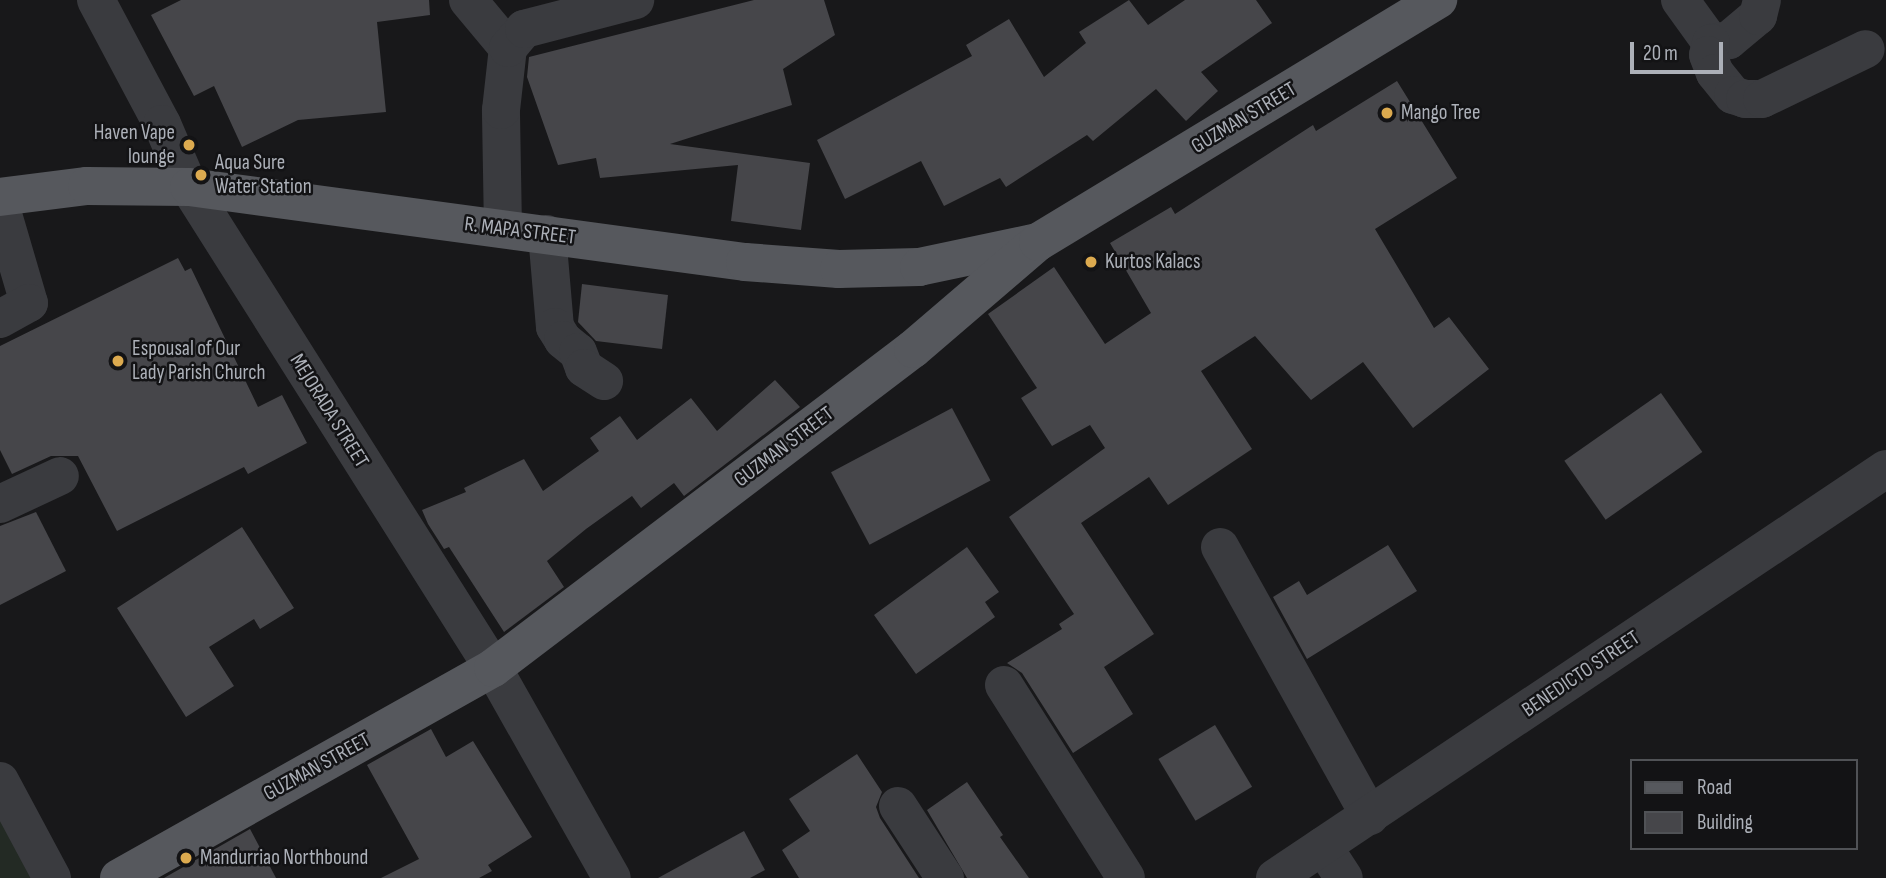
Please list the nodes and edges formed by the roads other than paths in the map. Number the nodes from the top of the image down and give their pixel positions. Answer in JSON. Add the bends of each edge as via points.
{"nodes":[{"id":1,"x":468,"y":0,"type":"edge"},
{"id":2,"x":635,"y":0,"type":"edge"},
{"id":3,"x":1438,"y":0,"type":"edge"},
{"id":4,"x":1680,"y":0,"type":"edge"},
{"id":5,"x":1762,"y":0,"type":"edge"},
{"id":6,"x":103,"y":3,"type":"edge"},
{"id":7,"x":1711,"y":43,"type":"junction"},
{"id":8,"x":508,"y":48,"type":"junction"},
{"id":9,"x":1866,"y":49,"type":"dead end"},
{"id":10,"x":189,"y":187,"type":"junction"},
{"id":11,"x":0,"y":197,"type":"edge"},
{"id":12,"x":0,"y":204,"type":"edge"},
{"id":13,"x":503,"y":229,"type":"junction"},
{"id":14,"x":547,"y":234,"type":"junction"},
{"id":15,"x":1038,"y":242,"type":"junction"},
{"id":16,"x":0,"y":319,"type":"edge"},
{"id":17,"x":604,"y":381,"type":"dead end"},
{"id":18,"x":1886,"y":469,"type":"edge"},
{"id":19,"x":60,"y":476,"type":"dead end"},
{"id":20,"x":0,"y":504,"type":"edge"},
{"id":21,"x":1220,"y":547,"type":"dead end"},
{"id":22,"x":493,"y":668,"type":"junction"},
{"id":23,"x":1004,"y":685,"type":"dead end"},
{"id":24,"x":0,"y":781,"type":"edge"},
{"id":25,"x":898,"y":806,"type":"dead end"},
{"id":26,"x":1370,"y":816,"type":"junction"},
{"id":27,"x":1304,"y":865,"type":"edge"},
{"id":28,"x":52,"y":878,"type":"edge"},
{"id":29,"x":119,"y":878,"type":"edge"},
{"id":30,"x":612,"y":878,"type":"edge"},
{"id":31,"x":945,"y":878,"type":"edge"},
{"id":32,"x":1126,"y":878,"type":"edge"},
{"id":33,"x":1344,"y":878,"type":"edge"}],
"edges":[{"from":1,"to":8,"type":"street"},
{"from":2,"to":8,"type":"street","via":[[524,29]]},
{"from":3,"to":15,"type":"main road","name":"GUZMAN STREET"},
{"from":4,"to":7,"type":"street"},
{"from":5,"to":7,"type":"street","via":[[1758,16],[1729,40]]},
{"from":6,"to":10,"type":"street","name":"MEJORADA STREET"},
{"from":7,"to":9,"type":"street","via":[[1708,55],[1715,74],[1733,95],[1762,100]]},
{"from":8,"to":13,"type":"street","via":[[501,110]]},
{"from":10,"to":11,"type":"main road","name":"R. MAPA STREET","via":[[87,186]]},
{"from":10,"to":13,"type":"main road","name":"R. MAPA STREET"},
{"from":10,"to":22,"type":"street","name":"MEJORADA STREET"},
{"from":12,"to":16,"type":"street","via":[[29,303]]},
{"from":13,"to":14,"type":"main road","name":"R. MAPA STREET"},
{"from":14,"to":15,"type":"main road","name":"R. MAPA STREET","via":[[745,262],[839,270],[919,267]]},
{"from":14,"to":17,"type":"street","via":[[555,327],[563,341],[578,352],[584,368]]},
{"from":15,"to":22,"type":"main road","name":"GUZMAN STREET","via":[[913,349]]},
{"from":18,"to":26,"type":"street","name":"BENEDICTO STREET"},
{"from":19,"to":20,"type":"street"},
{"from":21,"to":26,"type":"street"},
{"from":22,"to":29,"type":"main road","name":"GUZMAN STREET"},
{"from":22,"to":30,"type":"street","name":"MEJORADA STREET"},
{"from":23,"to":32,"type":"street"},
{"from":24,"to":28,"type":"street"},
{"from":25,"to":31,"type":"street"},
{"from":26,"to":27,"type":"street","name":"BENEDICTO STREET"},
{"from":27,"to":33,"type":"street"}]}
